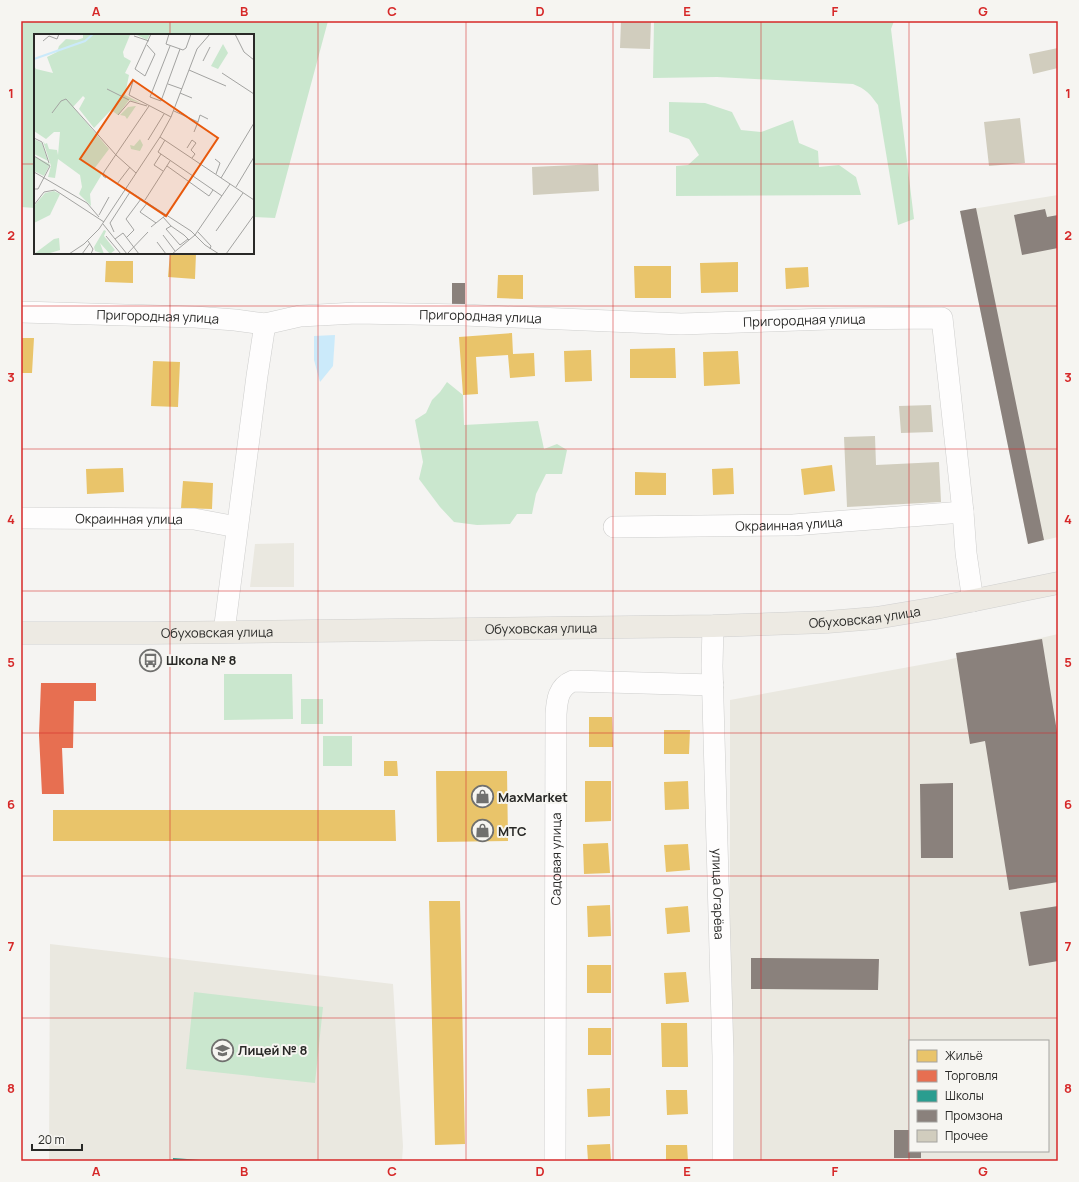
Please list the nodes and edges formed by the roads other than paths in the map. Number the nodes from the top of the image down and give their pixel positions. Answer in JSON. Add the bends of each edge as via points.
{"nodes":[{"id":1,"x":21,"y":312,"type":"edge"},
{"id":2,"x":265,"y":324,"type":"junction"},
{"id":3,"x":963,"y":512,"type":"junction"},
{"id":4,"x":21,"y":518,"type":"edge"},
{"id":5,"x":237,"y":527,"type":"junction"},
{"id":6,"x":614,"y":527,"type":"dead end"},
{"id":7,"x":1058,"y":583,"type":"edge"},
{"id":8,"x":974,"y":601,"type":"junction"},
{"id":9,"x":713,"y":626,"type":"junction"},
{"id":10,"x":224,"y":632,"type":"junction"},
{"id":11,"x":21,"y":633,"type":"edge"},
{"id":12,"x":713,"y":685,"type":"junction"},
{"id":13,"x":555,"y":1161,"type":"edge"},
{"id":14,"x":723,"y":1161,"type":"edge"}],
"edges":[{"from":1,"to":2,"type":"street","name":"Пригородная улица","via":[[195,317]]},
{"from":2,"to":3,"type":"street","name":"Пригородная улица","via":[[300,316],[356,314],[464,315],[681,324],[942,318]]},
{"from":2,"to":5,"type":"street"},
{"from":3,"to":6,"type":"street","name":"Окраинная улица","via":[[793,525]]},
{"from":3,"to":8,"type":"street","via":[[966,553]]},
{"from":4,"to":5,"type":"street","name":"Окраинная улица","via":[[194,519]]},
{"from":5,"to":10,"type":"street"},
{"from":7,"to":8,"type":"main road","name":"Обуховская улица"},
{"from":8,"to":9,"type":"main road","name":"Обуховская улица","via":[[876,618]]},
{"from":9,"to":10,"type":"main road","name":"Обуховская улица"},
{"from":9,"to":12,"type":"street","name":"улица Огарёва"},
{"from":10,"to":11,"type":"main road","name":"Обуховская улица"},
{"from":12,"to":13,"type":"street","name":"Садовая улица","via":[[573,681],[559,692],[556,714]]},
{"from":12,"to":14,"type":"street","name":"улица Огарёва"}]}
